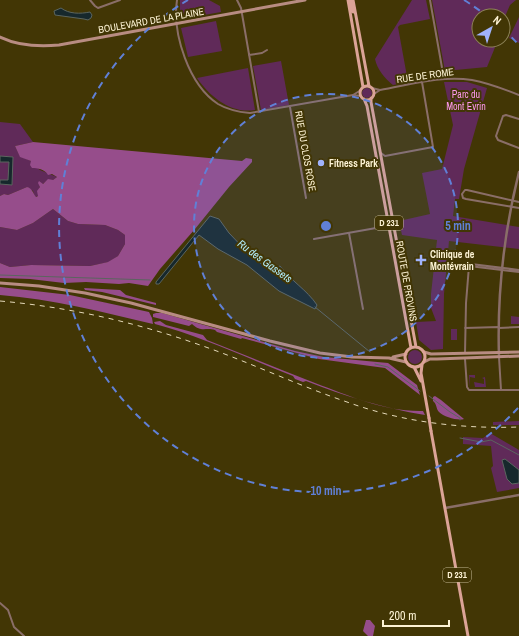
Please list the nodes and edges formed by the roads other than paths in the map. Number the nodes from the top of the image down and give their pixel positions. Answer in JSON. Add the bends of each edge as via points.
{"nodes":[{"id":1,"x":90,"y":0,"type":"edge"},
{"id":2,"x":120,"y":0,"type":"edge"},
{"id":3,"x":177,"y":0,"type":"edge"},
{"id":4,"x":238,"y":0,"type":"edge"},
{"id":5,"x":305,"y":0,"type":"edge"},
{"id":6,"x":350,"y":0,"type":"edge"},
{"id":7,"x":430,"y":0,"type":"edge"},
{"id":8,"x":241,"y":12,"type":"junction"},
{"id":9,"x":177,"y":23,"type":"junction"},
{"id":10,"x":0,"y":37,"type":"edge"},
{"id":11,"x":267,"y":50,"type":"dead end"},
{"id":12,"x":249,"y":54,"type":"junction"},
{"id":13,"x":444,"y":79,"type":"junction"},
{"id":14,"x":422,"y":82,"type":"junction"},
{"id":15,"x":370,"y":87,"type":"junction"},
{"id":16,"x":362,"y":89,"type":"junction"},
{"id":17,"x":380,"y":90,"type":"junction"},
{"id":18,"x":374,"y":94,"type":"junction"},
{"id":19,"x":353,"y":95,"type":"junction"},
{"id":20,"x":519,"y":95,"type":"edge"},
{"id":21,"x":361,"y":96,"type":"junction"},
{"id":22,"x":371,"y":98,"type":"junction"},
{"id":23,"x":364,"y":99,"type":"junction"},
{"id":24,"x":290,"y":107,"type":"junction"},
{"id":25,"x":259,"y":112,"type":"junction"},
{"id":26,"x":519,"y":119,"type":"edge"},
{"id":27,"x":519,"y":148,"type":"edge"},
{"id":28,"x":380,"y":152,"type":"junction"},
{"id":29,"x":384,"y":156,"type":"junction"},
{"id":30,"x":382,"y":162,"type":"junction"},
{"id":31,"x":519,"y":172,"type":"edge"},
{"id":32,"x":306,"y":198,"type":"dead end"},
{"id":33,"x":512,"y":201,"type":"junction"},
{"id":34,"x":519,"y":202,"type":"edge"},
{"id":35,"x":511,"y":206,"type":"junction"},
{"id":36,"x":519,"y":208,"type":"edge"},
{"id":37,"x":393,"y":225,"type":"junction"},
{"id":38,"x":389,"y":226,"type":"junction"},
{"id":39,"x":349,"y":233,"type":"junction"},
{"id":40,"x":314,"y":239,"type":"dead end"},
{"id":41,"x":502,"y":269,"type":"junction"},
{"id":42,"x":519,"y":271,"type":"edge"},
{"id":43,"x":0,"y":283,"type":"edge"},
{"id":44,"x":363,"y":309,"type":"dead end"},
{"id":45,"x":499,"y":327,"type":"junction"},
{"id":46,"x":519,"y":327,"type":"edge"},
{"id":47,"x":465,"y":328,"type":"junction"},
{"id":48,"x":416,"y":347,"type":"junction"},
{"id":49,"x":411,"y":348,"type":"junction"},
{"id":50,"x":424,"y":352,"type":"junction"},
{"id":51,"x":465,"y":353,"type":"junction"},
{"id":52,"x":406,"y":354,"type":"junction"},
{"id":53,"x":499,"y":354,"type":"junction"},
{"id":54,"x":519,"y":354,"type":"edge"},
{"id":55,"x":389,"y":358,"type":"junction"},
{"id":56,"x":465,"y":359,"type":"junction"},
{"id":57,"x":406,"y":362,"type":"junction"},
{"id":58,"x":423,"y":363,"type":"junction"},
{"id":59,"x":414,"y":367,"type":"junction"},
{"id":60,"x":424,"y":388,"type":"junction"},
{"id":61,"x":501,"y":390,"type":"junction"},
{"id":62,"x":519,"y":390,"type":"edge"},
{"id":63,"x":519,"y":495,"type":"edge"},
{"id":64,"x":445,"y":508,"type":"junction"},
{"id":65,"x":0,"y":603,"type":"edge"},
{"id":66,"x":24,"y":636,"type":"edge"},
{"id":67,"x":468,"y":636,"type":"edge"}],
"edges":[{"from":1,"to":2,"type":"street","via":[[98,8]]},
{"from":3,"to":9,"type":"street"},
{"from":4,"to":8,"type":"street"},
{"from":5,"to":8,"type":"main road","name":"BOULEVARD DE LA PLAINE"},
{"from":6,"to":15,"type":"main road"},
{"from":6,"to":16,"type":"main road"},
{"from":7,"to":13,"type":"street"},
{"from":8,"to":9,"type":"main road","name":"BOULEVARD DE LA PLAINE"},
{"from":8,"to":12,"type":"street"},
{"from":9,"to":10,"type":"main road","name":"BOULEVARD DE LA PLAINE","via":[[47,46],[22,44]]},
{"from":9,"to":25,"type":"street","via":[[186,62],[208,95],[228,109]]},
{"from":11,"to":12,"type":"street"},
{"from":12,"to":25,"type":"street"},
{"from":13,"to":14,"type":"street","name":"RUE DE ROME"},
{"from":13,"to":20,"type":"street","name":"RUE DE ROME","via":[[479,81]]},
{"from":14,"to":17,"type":"street","name":"RUE DE ROME"},
{"from":14,"to":29,"type":"street","via":[[433,147]]},
{"from":15,"to":16,"type":"main road"},
{"from":15,"to":17,"type":"street"},
{"from":15,"to":18,"type":"main road"},
{"from":16,"to":19,"type":"street"},
{"from":16,"to":21,"type":"main road"},
{"from":17,"to":18,"type":"street"},
{"from":18,"to":22,"type":"main road"},
{"from":19,"to":21,"type":"street"},
{"from":19,"to":24,"type":"street"},
{"from":21,"to":23,"type":"main road"},
{"from":22,"to":23,"type":"main road"},
{"from":22,"to":28,"type":"main road","name":"ROUTE DE PROVINS","number":"D 231"},
{"from":23,"to":38,"type":"main road","name":"ROUTE DE PROVINS","number":"D 231"},
{"from":24,"to":25,"type":"street"},
{"from":24,"to":32,"type":"street","name":"RUE DU CLOS ROSE"},
{"from":26,"to":27,"type":"street","via":[[506,114],[503,116],[496,138]]},
{"from":28,"to":29,"type":"street"},
{"from":28,"to":30,"type":"main road","name":"ROUTE DE PROVINS","number":"D 231"},
{"from":29,"to":30,"type":"street"},
{"from":30,"to":37,"type":"main road","name":"ROUTE DE PROVINS","number":"D 231"},
{"from":31,"to":33,"type":"street"},
{"from":33,"to":34,"type":"street"},
{"from":33,"to":35,"type":"street"},
{"from":33,"to":35,"type":"street","via":[[467,190],[462,194],[466,199]]},
{"from":35,"to":36,"type":"street"},
{"from":35,"to":41,"type":"street"},
{"from":37,"to":38,"type":"street"},
{"from":37,"to":48,"type":"main road","name":"ROUTE DE PROVINS","number":"D 231"},
{"from":38,"to":39,"type":"street"},
{"from":38,"to":49,"type":"main road","name":"ROUTE DE PROVINS","number":"D 231"},
{"from":39,"to":40,"type":"street"},
{"from":39,"to":44,"type":"street"},
{"from":41,"to":42,"type":"street"},
{"from":41,"to":45,"type":"street"},
{"from":41,"to":47,"type":"street","via":[[469,266]]},
{"from":43,"to":55,"type":"main road","via":[[85,293],[131,303],[320,353]]},
{"from":45,"to":46,"type":"street"},
{"from":45,"to":47,"type":"street"},
{"from":45,"to":53,"type":"street"},
{"from":47,"to":51,"type":"street"},
{"from":48,"to":49,"type":"main road"},
{"from":48,"to":50,"type":"main road"},
{"from":49,"to":52,"type":"main road"},
{"from":50,"to":51,"type":"main road"},
{"from":50,"to":58,"type":"main road","number":"D 231"},
{"from":51,"to":53,"type":"main road"},
{"from":52,"to":55,"type":"main road"},
{"from":52,"to":57,"type":"main road"},
{"from":53,"to":54,"type":"main road"},
{"from":53,"to":56,"type":"main road"},
{"from":53,"to":61,"type":"street"},
{"from":55,"to":57,"type":"main road"},
{"from":56,"to":58,"type":"main road","via":[[430,360]]},
{"from":56,"to":61,"type":"street","via":[[468,390]]},
{"from":57,"to":59,"type":"main road"},
{"from":58,"to":59,"type":"main road"},
{"from":58,"to":60,"type":"main road","number":"D 231","via":[[421,373]]},
{"from":59,"to":60,"type":"main road","number":"D 231"},
{"from":60,"to":64,"type":"main road","number":"D 231","bridge":true},
{"from":61,"to":62,"type":"street"},
{"from":63,"to":64,"type":"street"},
{"from":64,"to":67,"type":"main road","number":"D 231"},
{"from":65,"to":66,"type":"street","via":[[8,610],[14,627]]}]}
